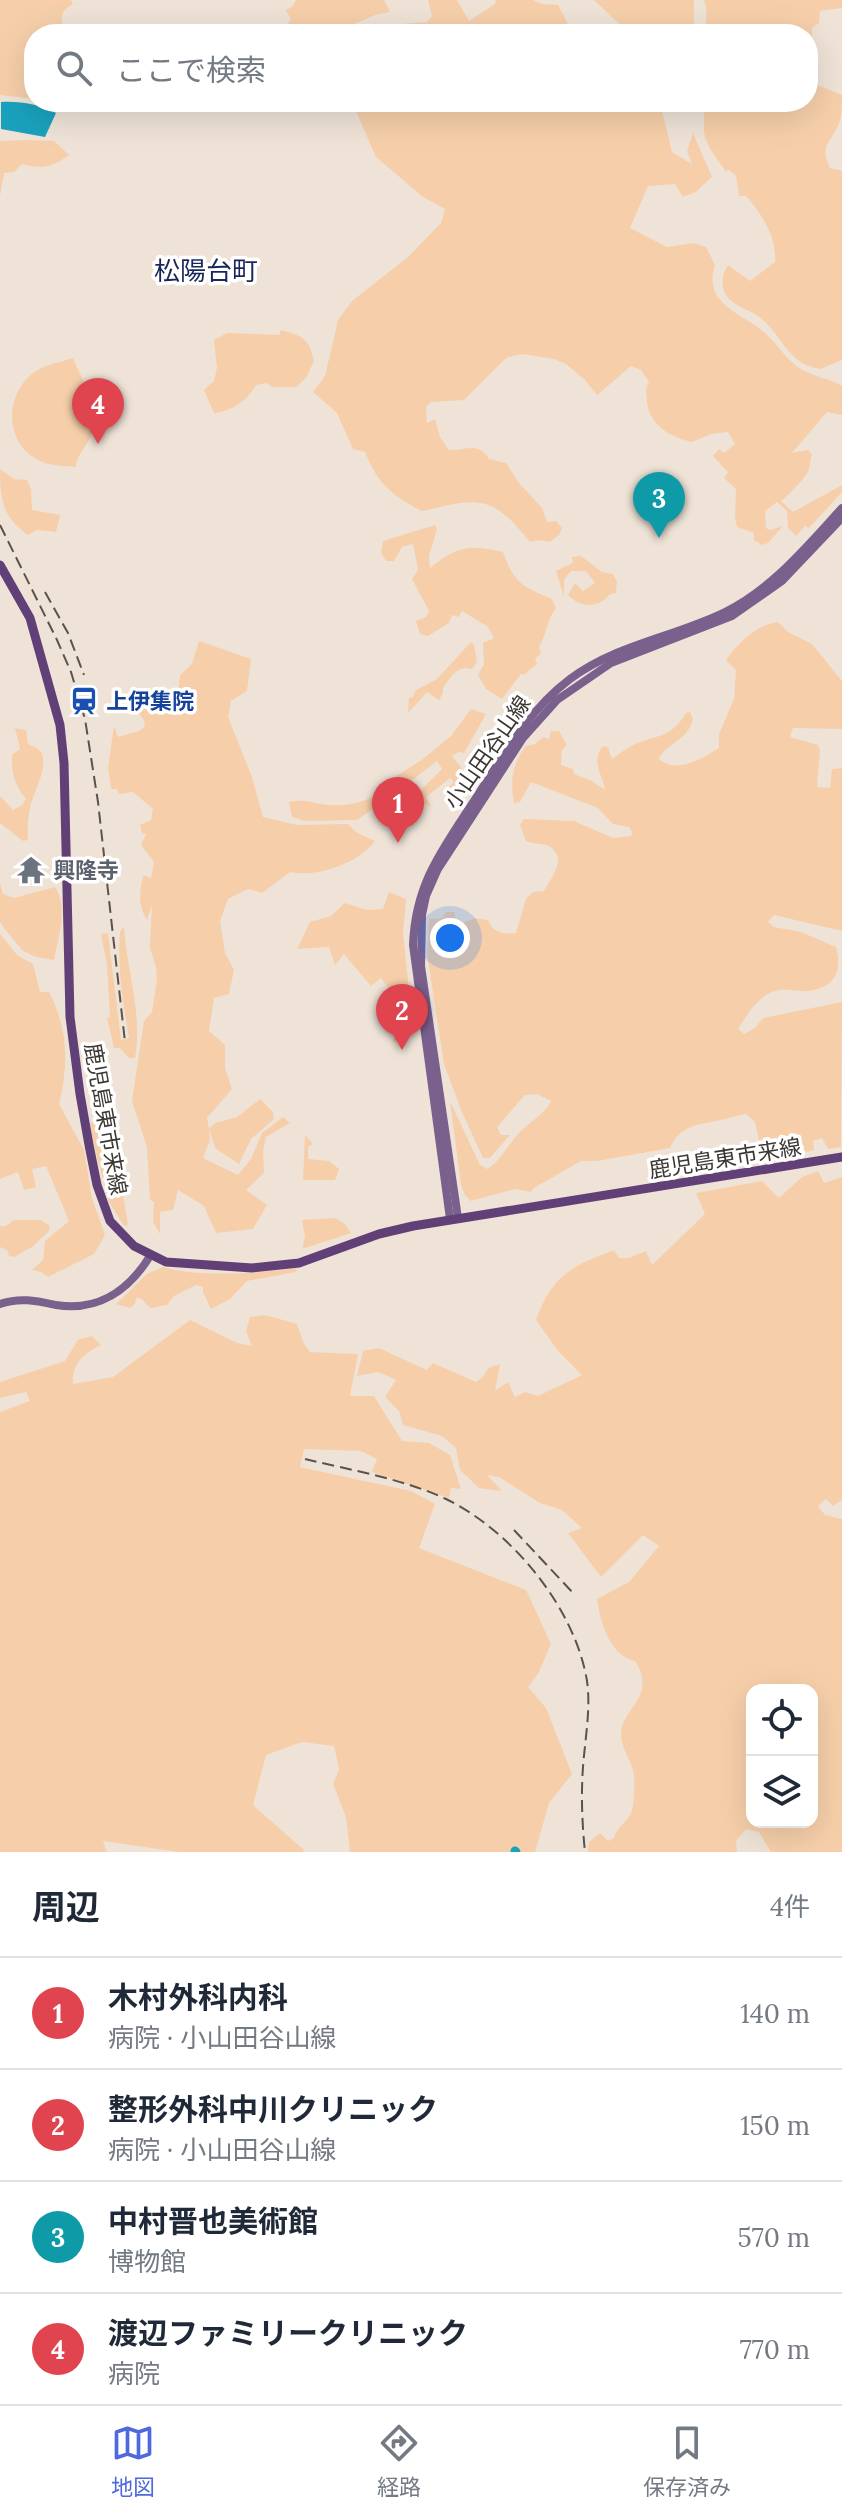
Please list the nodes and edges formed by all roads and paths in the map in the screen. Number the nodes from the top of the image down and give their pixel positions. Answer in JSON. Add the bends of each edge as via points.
{"nodes":[{"id":1,"x":842,"y":508,"type":"edge"},
{"id":2,"x":842,"y":518,"type":"edge"},
{"id":3,"x":0,"y":565,"type":"edge"},
{"id":4,"x":417,"y":928,"type":"junction"},
{"id":5,"x":842,"y":1157,"type":"edge"},
{"id":6,"x":454,"y":1219,"type":"junction"},
{"id":7,"x":150,"y":1256,"type":"junction"},
{"id":8,"x":0,"y":1304,"type":"edge"}],
"edges":[{"from":1,"to":4,"type":"main road","name":"小山田谷山線","via":[[781,573],[729,610],[613,653],[558,689],[516,737],[434,861],[420,895]]},
{"from":2,"to":4,"type":"main road","name":"小山田谷山線","via":[[782,581],[732,616],[611,663],[543,713],[438,869]]},
{"from":3,"to":7,"type":"main road","name":"鹿児島東市来線","via":[[30,618],[60,725],[70,1017],[97,1185],[110,1221]]},
{"from":4,"to":6,"type":"main road","name":"小山田谷山線","via":[[423,1008]]},
{"from":5,"to":6,"type":"main road","name":"鹿児島東市来線"},
{"from":6,"to":7,"type":"main road","name":"鹿児島東市来線","via":[[379,1234],[279,1266],[190,1265]]},
{"from":7,"to":8,"type":"main road","via":[[127,1285],[95,1304]]}]}
